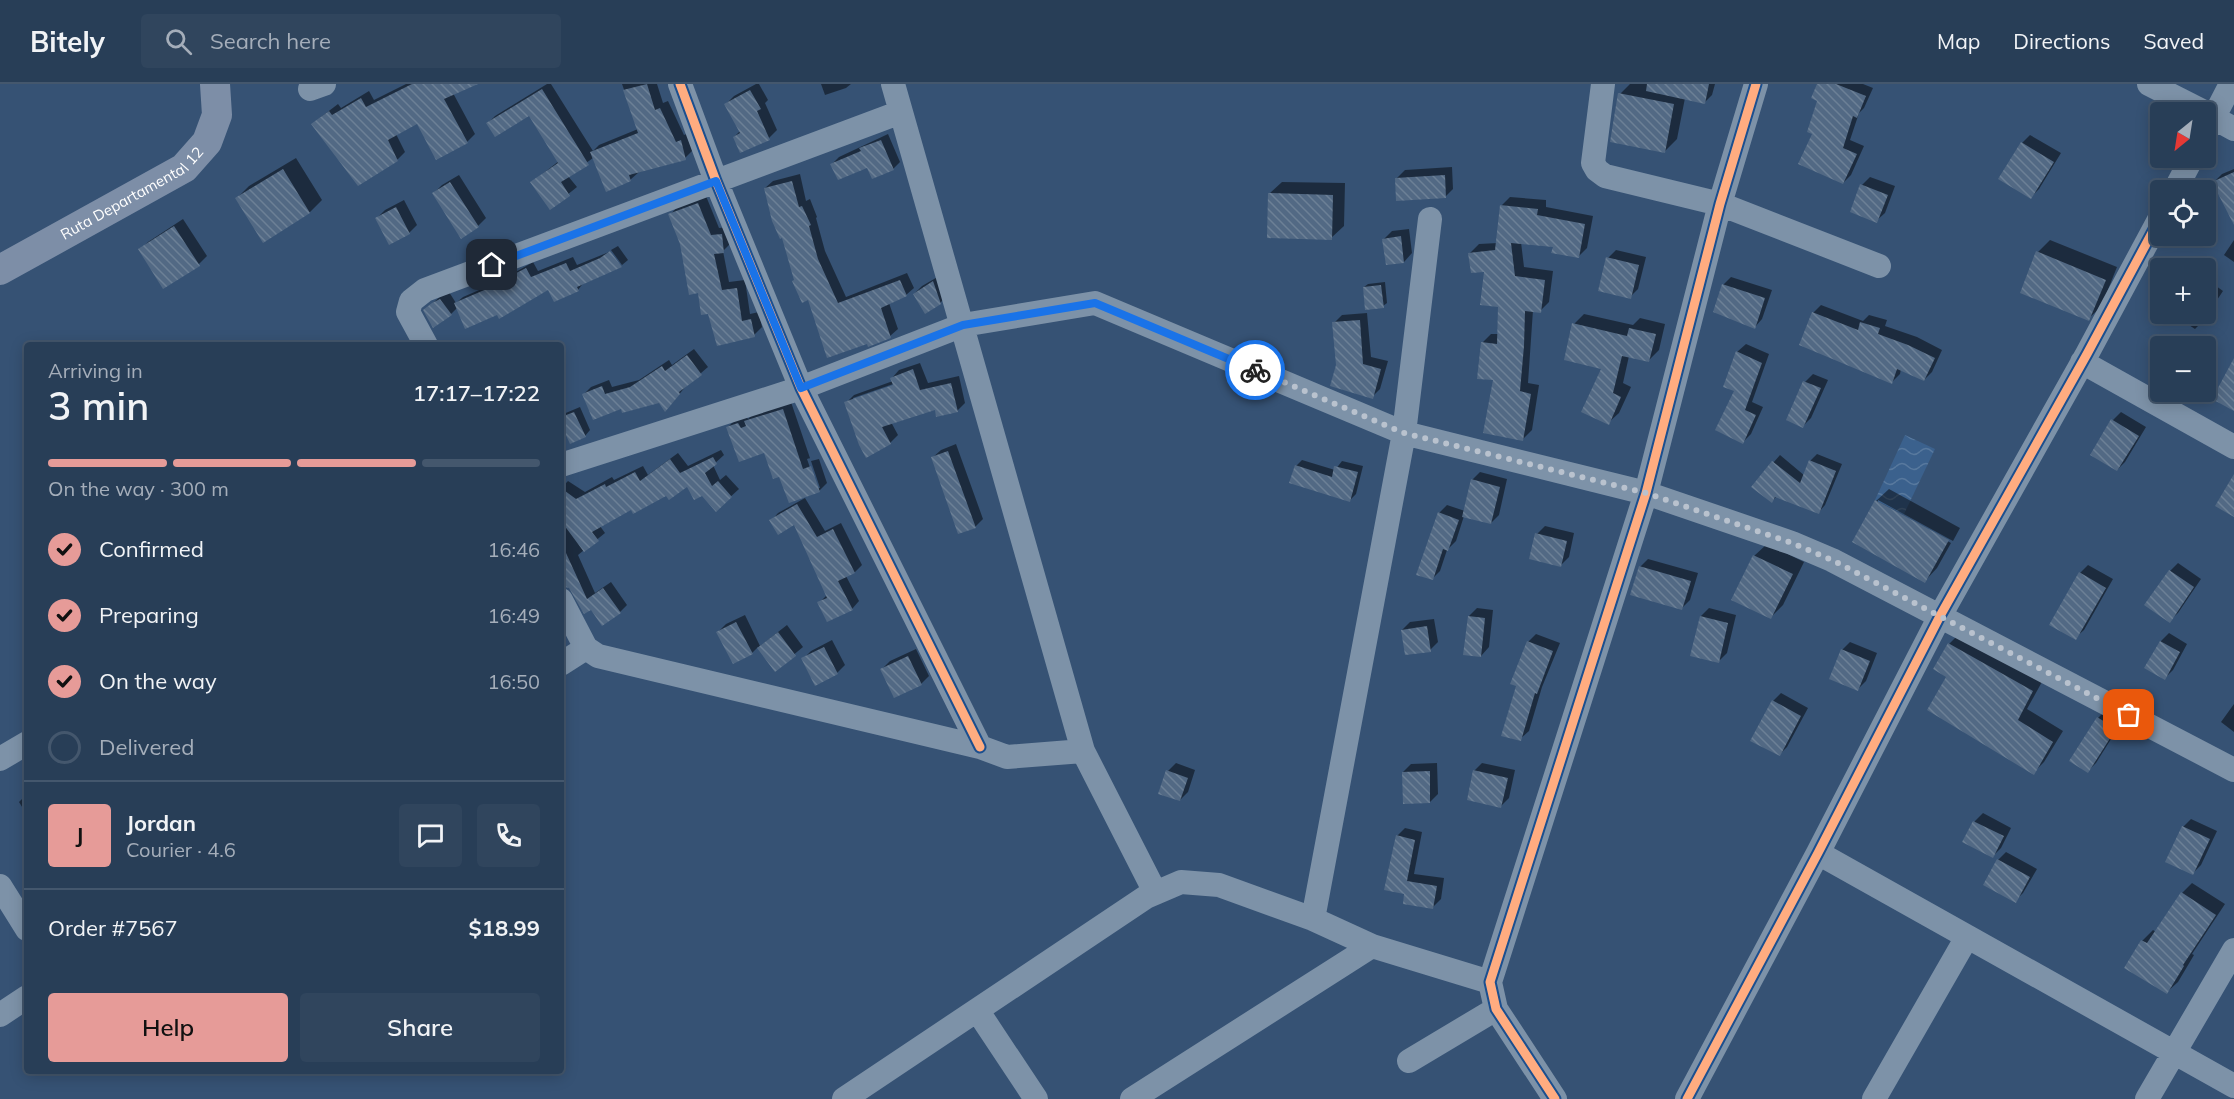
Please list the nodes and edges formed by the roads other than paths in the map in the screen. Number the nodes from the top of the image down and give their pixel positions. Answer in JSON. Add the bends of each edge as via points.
{"nodes":[{"id":1,"x":215,"y":84,"type":"edge"},
{"id":2,"x":680,"y":84,"type":"edge"},
{"id":3,"x":893,"y":84,"type":"edge"},
{"id":4,"x":1603,"y":84,"type":"edge"},
{"id":5,"x":1756,"y":84,"type":"edge"},
{"id":6,"x":2148,"y":84,"type":"edge"},
{"id":7,"x":2231,"y":84,"type":"edge"},
{"id":8,"x":2179,"y":102,"type":"edge"},
{"id":9,"x":901,"y":112,"type":"junction"},
{"id":10,"x":2216,"y":113,"type":"edge"},
{"id":11,"x":716,"y":181,"type":"junction"},
{"id":12,"x":1720,"y":204,"type":"junction"},
{"id":13,"x":1430,"y":219,"type":"dead end"},
{"id":14,"x":2150,"y":236,"type":"edge"},
{"id":15,"x":1879,"y":266,"type":"dead end"},
{"id":16,"x":0,"y":270,"type":"edge"},
{"id":17,"x":963,"y":325,"type":"junction"},
{"id":18,"x":424,"y":342,"type":"edge"},
{"id":19,"x":2082,"y":362,"type":"junction"},
{"id":20,"x":801,"y":388,"type":"junction"},
{"id":21,"x":1404,"y":433,"type":"junction"},
{"id":22,"x":2234,"y":447,"type":"edge"},
{"id":23,"x":564,"y":464,"type":"edge"},
{"id":24,"x":1646,"y":493,"type":"junction"},
{"id":25,"x":564,"y":606,"type":"edge"},
{"id":26,"x":1940,"y":616,"type":"junction"},
{"id":27,"x":586,"y":648,"type":"junction"},
{"id":28,"x":564,"y":662,"type":"edge"},
{"id":29,"x":24,"y":745,"type":"edge"},
{"id":30,"x":980,"y":747,"type":"junction"},
{"id":31,"x":1083,"y":752,"type":"junction"},
{"id":32,"x":0,"y":759,"type":"edge"},
{"id":33,"x":2234,"y":770,"type":"edge"},
{"id":34,"x":1818,"y":853,"type":"junction"},
{"id":35,"x":0,"y":886,"type":"edge"},
{"id":36,"x":1155,"y":892,"type":"junction"},
{"id":37,"x":1313,"y":919,"type":"junction"},
{"id":38,"x":24,"y":924,"type":"edge"},
{"id":39,"x":1967,"y":937,"type":"junction"},
{"id":40,"x":1372,"y":946,"type":"junction"},
{"id":41,"x":2234,"y":950,"type":"edge"},
{"id":42,"x":1490,"y":982,"type":"junction"},
{"id":43,"x":24,"y":999,"type":"edge"},
{"id":44,"x":1496,"y":1009,"type":"junction"},
{"id":45,"x":977,"y":1010,"type":"junction"},
{"id":46,"x":0,"y":1015,"type":"edge"},
{"id":47,"x":2174,"y":1051,"type":"junction"},
{"id":48,"x":1409,"y":1060,"type":"dead end"},
{"id":49,"x":2234,"y":1086,"type":"edge"},
{"id":50,"x":844,"y":1099,"type":"edge"},
{"id":51,"x":1036,"y":1099,"type":"edge"},
{"id":52,"x":1132,"y":1099,"type":"edge"},
{"id":53,"x":1556,"y":1099,"type":"edge"},
{"id":54,"x":1687,"y":1099,"type":"edge"},
{"id":55,"x":1874,"y":1099,"type":"edge"},
{"id":56,"x":2146,"y":1099,"type":"edge"}],
"edges":[{"from":1,"to":16,"type":"main road","name":"Ruta Departamental 12","via":[[217,115],[207,142],[184,168]]},
{"from":2,"to":11,"type":"street"},
{"from":3,"to":9,"type":"street"},
{"from":4,"to":12,"type":"street","via":[[1593,163],[1597,170],[1605,176]]},
{"from":5,"to":12,"type":"street"},
{"from":6,"to":8,"type":"street"},
{"from":7,"to":10,"type":"street"},
{"from":9,"to":11,"type":"street"},
{"from":9,"to":17,"type":"street"},
{"from":11,"to":18,"type":"street","via":[[425,290],[411,301],[408,312]]},
{"from":11,"to":20,"type":"street"},
{"from":12,"to":15,"type":"street"},
{"from":12,"to":24,"type":"street"},
{"from":13,"to":21,"type":"street"},
{"from":14,"to":19,"type":"street"},
{"from":17,"to":20,"type":"street"},
{"from":17,"to":21,"type":"street","via":[[1095,303]]},
{"from":17,"to":31,"type":"street"},
{"from":19,"to":22,"type":"street"},
{"from":19,"to":26,"type":"street"},
{"from":20,"to":23,"type":"street"},
{"from":20,"to":30,"type":"street"},
{"from":21,"to":24,"type":"street"},
{"from":21,"to":37,"type":"street"},
{"from":24,"to":26,"type":"street","via":[[1792,543]]},
{"from":24,"to":42,"type":"street"},
{"from":25,"to":27,"type":"street"},
{"from":26,"to":33,"type":"street"},
{"from":26,"to":34,"type":"street"},
{"from":27,"to":28,"type":"street"},
{"from":27,"to":30,"type":"street","via":[[598,656]]},
{"from":29,"to":32,"type":"street"},
{"from":30,"to":31,"type":"street","via":[[1006,757]]},
{"from":31,"to":36,"type":"street"},
{"from":34,"to":39,"type":"street"},
{"from":34,"to":54,"type":"street"},
{"from":35,"to":38,"type":"street"},
{"from":36,"to":37,"type":"street","via":[[1181,882],[1219,885]]},
{"from":36,"to":45,"type":"street"},
{"from":37,"to":40,"type":"street"},
{"from":39,"to":47,"type":"street"},
{"from":39,"to":55,"type":"street"},
{"from":40,"to":42,"type":"street"},
{"from":40,"to":52,"type":"street"},
{"from":41,"to":47,"type":"street"},
{"from":42,"to":44,"type":"street"},
{"from":43,"to":46,"type":"street"},
{"from":44,"to":48,"type":"street"},
{"from":44,"to":53,"type":"street"},
{"from":45,"to":50,"type":"street"},
{"from":45,"to":51,"type":"street"},
{"from":47,"to":49,"type":"street"},
{"from":47,"to":56,"type":"street"}]}
